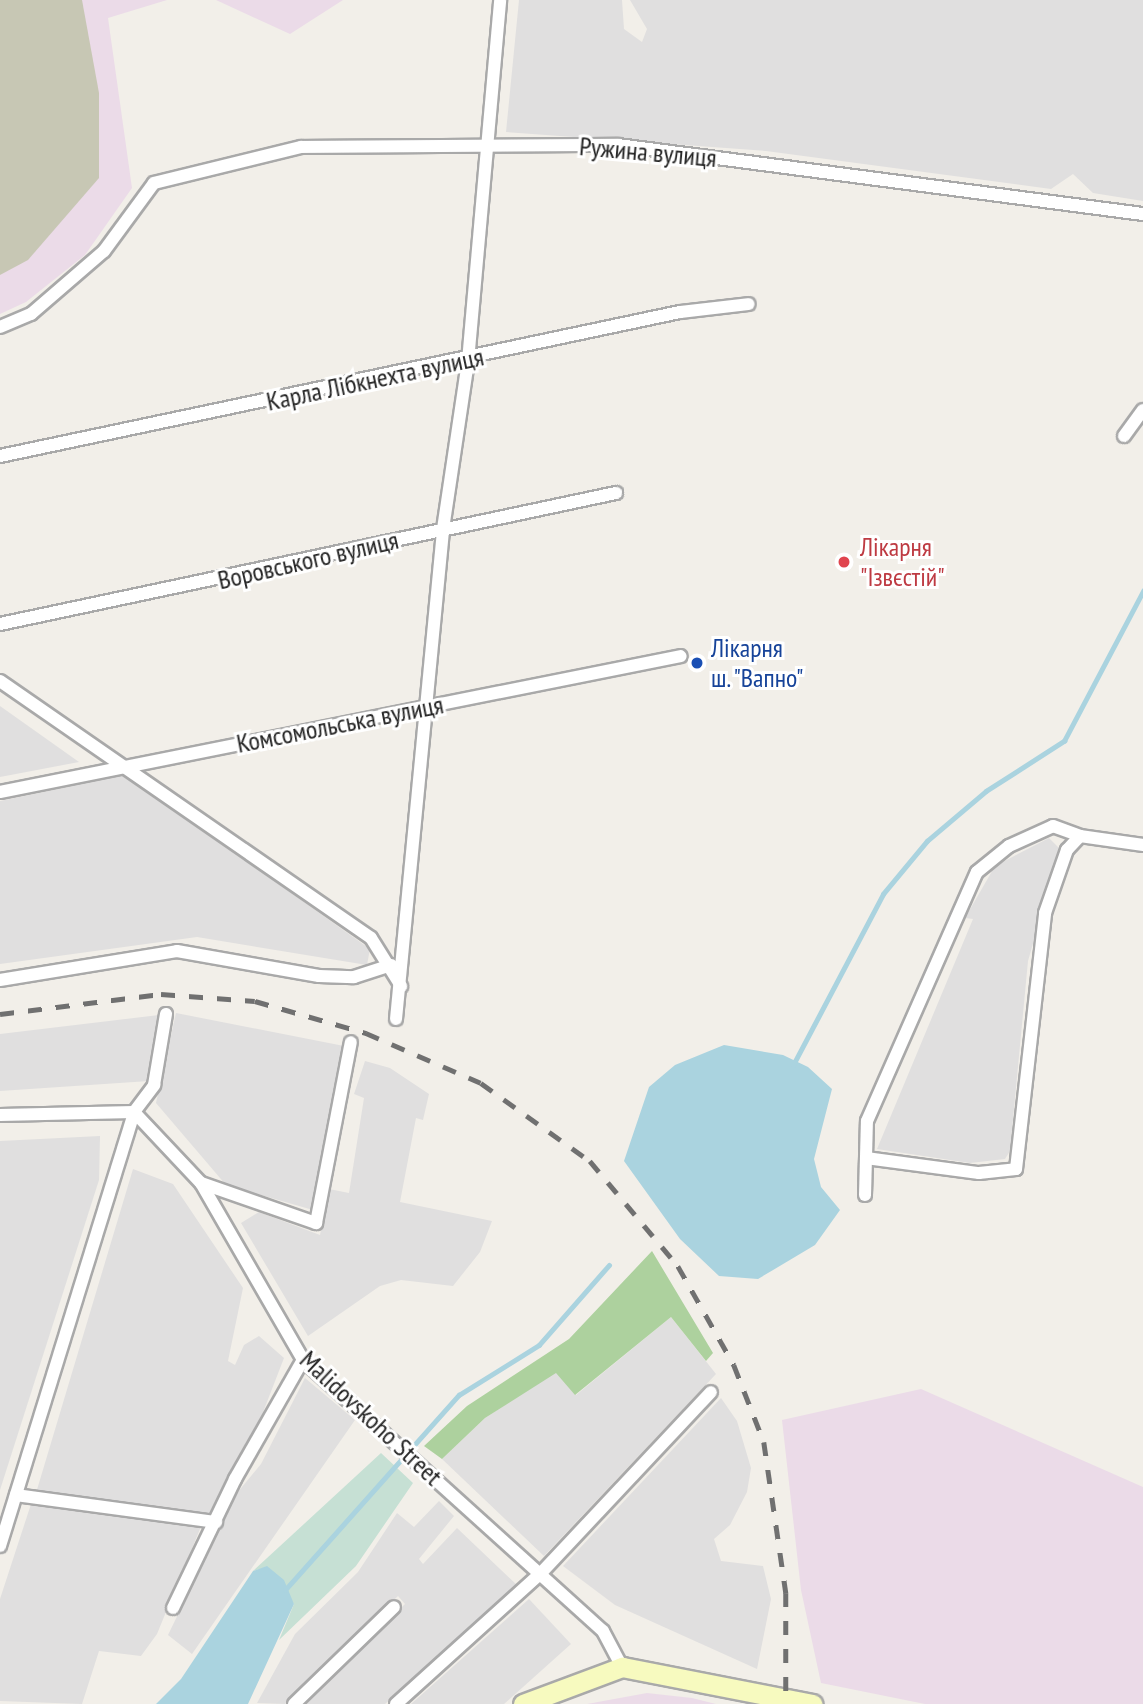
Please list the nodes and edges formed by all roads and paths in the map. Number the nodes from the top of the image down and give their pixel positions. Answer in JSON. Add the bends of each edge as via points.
{"nodes":[{"id":1,"x":500,"y":0,"type":"edge"},
{"id":2,"x":486,"y":144,"type":"junction"},
{"id":3,"x":1143,"y":214,"type":"edge"},
{"id":4,"x":749,"y":304,"type":"dead end"},
{"id":5,"x":0,"y":327,"type":"edge"},
{"id":6,"x":468,"y":361,"type":"junction"},
{"id":7,"x":1143,"y":410,"type":"edge"},
{"id":8,"x":1124,"y":436,"type":"dead end"},
{"id":9,"x":0,"y":456,"type":"edge"},
{"id":10,"x":616,"y":493,"type":"dead end"},
{"id":11,"x":443,"y":529,"type":"junction"},
{"id":12,"x":0,"y":624,"type":"edge"},
{"id":13,"x":681,"y":656,"type":"dead end"},
{"id":14,"x":0,"y":681,"type":"edge"},
{"id":15,"x":428,"y":706,"type":"junction"},
{"id":16,"x":121,"y":768,"type":"junction"},
{"id":17,"x":0,"y":792,"type":"edge"},
{"id":18,"x":1080,"y":836,"type":"junction"},
{"id":19,"x":1143,"y":845,"type":"edge"},
{"id":20,"x":391,"y":965,"type":"junction"},
{"id":21,"x":0,"y":980,"type":"edge"},
{"id":22,"x":401,"y":987,"type":"junction"},
{"id":23,"x":166,"y":1014,"type":"dead end"},
{"id":24,"x":396,"y":1019,"type":"dead end"},
{"id":25,"x":351,"y":1042,"type":"dead end"},
{"id":26,"x":134,"y":1112,"type":"junction"},
{"id":27,"x":0,"y":1115,"type":"edge"},
{"id":28,"x":866,"y":1157,"type":"junction"},
{"id":29,"x":201,"y":1183,"type":"junction"},
{"id":30,"x":865,"y":1195,"type":"dead end"},
{"id":31,"x":303,"y":1360,"type":"junction"},
{"id":32,"x":711,"y":1392,"type":"dead end"},
{"id":33,"x":16,"y":1494,"type":"junction"},
{"id":34,"x":216,"y":1522,"type":"junction"},
{"id":35,"x":0,"y":1546,"type":"edge"},
{"id":36,"x":541,"y":1573,"type":"junction"},
{"id":37,"x":394,"y":1607,"type":"dead end"},
{"id":38,"x":173,"y":1608,"type":"dead end"},
{"id":39,"x":622,"y":1667,"type":"junction"},
{"id":40,"x":294,"y":1704,"type":"edge"},
{"id":41,"x":396,"y":1704,"type":"edge"},
{"id":42,"x":523,"y":1704,"type":"edge"},
{"id":43,"x":811,"y":1704,"type":"edge"}],
"edges":[{"from":1,"to":2,"type":"street"},
{"from":2,"to":3,"type":"street","name":"Ружина вулиця","via":[[618,145]]},
{"from":2,"to":5,"type":"street","name":"Ружина вулиця","via":[[301,146],[154,183],[104,251],[31,314]]},
{"from":2,"to":6,"type":"street"},
{"from":4,"to":6,"type":"street","name":"Карла Лібкнехта вулиця","via":[[680,312]]},
{"from":6,"to":9,"type":"street","name":"Карла Лібкнехта вулиця"},
{"from":6,"to":11,"type":"street"},
{"from":7,"to":8,"type":"street"},
{"from":10,"to":11,"type":"street","name":"Воровського вулиця"},
{"from":11,"to":12,"type":"street","name":"Воровського вулиця"},
{"from":11,"to":15,"type":"street"},
{"from":13,"to":15,"type":"street","name":"Комсомольська вулиця"},
{"from":14,"to":16,"type":"street"},
{"from":15,"to":16,"type":"street","name":"Комсомольська вулиця"},
{"from":15,"to":22,"type":"street"},
{"from":16,"to":17,"type":"street","name":"Комсомольська вулиця"},
{"from":16,"to":20,"type":"street","via":[[371,938]]},
{"from":18,"to":19,"type":"street"},
{"from":18,"to":28,"type":"street","via":[[1053,826],[1009,846],[978,872],[867,1121]]},
{"from":18,"to":28,"type":"street","via":[[1067,850],[1045,914],[1016,1169],[979,1173]]},
{"from":20,"to":21,"type":"street","via":[[354,977],[319,976],[177,951]]},
{"from":20,"to":22,"type":"street"},
{"from":22,"to":24,"type":"street"},
{"from":23,"to":26,"type":"street","via":[[154,1085]]},
{"from":25,"to":29,"type":"street","via":[[316,1223]]},
{"from":26,"to":27,"type":"street"},
{"from":26,"to":29,"type":"street","name":"Malidovskoho Street"},
{"from":26,"to":33,"type":"street"},
{"from":28,"to":30,"type":"street"},
{"from":29,"to":31,"type":"street","name":"Malidovskoho Street"},
{"from":31,"to":34,"type":"street"},
{"from":31,"to":36,"type":"street","name":"Malidovskoho Street"},
{"from":32,"to":36,"type":"street"},
{"from":33,"to":34,"type":"street"},
{"from":33,"to":35,"type":"street"},
{"from":34,"to":38,"type":"street"},
{"from":36,"to":39,"type":"street","name":"Malidovskoho Street","via":[[603,1631]]},
{"from":36,"to":41,"type":"street"},
{"from":37,"to":40,"type":"street"},
{"from":39,"to":42,"type":"main road"},
{"from":39,"to":43,"type":"main road"}]}
